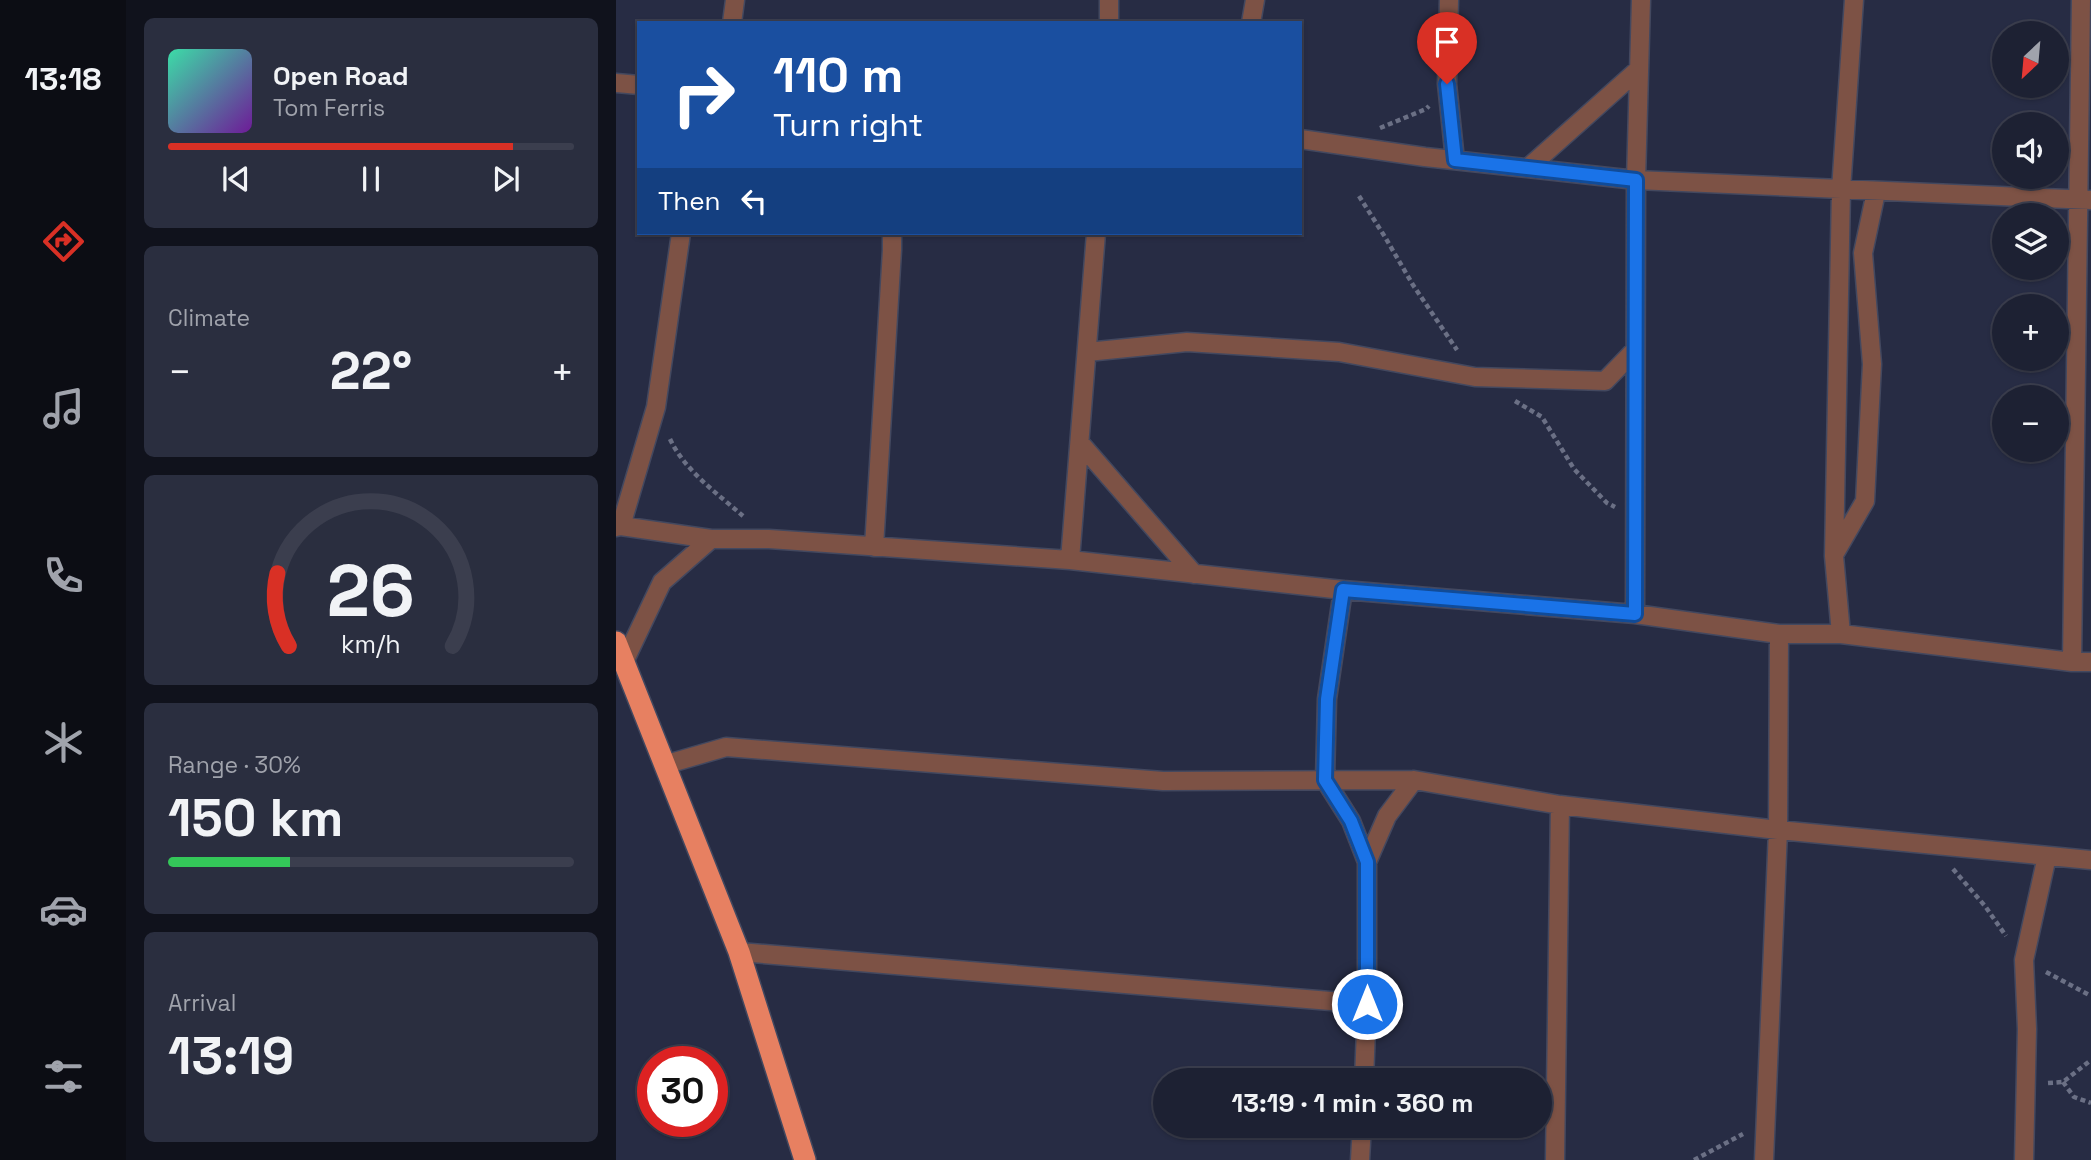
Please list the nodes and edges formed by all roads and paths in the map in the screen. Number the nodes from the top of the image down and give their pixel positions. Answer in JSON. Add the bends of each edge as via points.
{"nodes":[{"id":1,"x":734,"y":0,"type":"edge"},
{"id":2,"x":1109,"y":0,"type":"edge"},
{"id":3,"x":1255,"y":0,"type":"edge"},
{"id":4,"x":1449,"y":0,"type":"edge"},
{"id":5,"x":1640,"y":0,"type":"edge"},
{"id":6,"x":1854,"y":0,"type":"edge"},
{"id":7,"x":2081,"y":0,"type":"edge"},
{"id":8,"x":732,"y":21,"type":"edge"},
{"id":9,"x":1109,"y":21,"type":"edge"},
{"id":10,"x":1251,"y":21,"type":"edge"},
{"id":11,"x":1639,"y":69,"type":"junction"},
{"id":12,"x":616,"y":83,"type":"edge"},
{"id":13,"x":1447,"y":84,"type":"junction"},
{"id":14,"x":637,"y":85,"type":"edge"},
{"id":15,"x":1369,"y":133,"type":"dead end"},
{"id":16,"x":1302,"y":139,"type":"edge"},
{"id":17,"x":1455,"y":160,"type":"junction"},
{"id":18,"x":1528,"y":169,"type":"junction"},
{"id":19,"x":1636,"y":180,"type":"junction"},
{"id":20,"x":1841,"y":190,"type":"junction"},
{"id":21,"x":1876,"y":192,"type":"junction"},
{"id":22,"x":2085,"y":200,"type":"edge"},
{"id":23,"x":681,"y":235,"type":"edge"},
{"id":24,"x":891,"y":235,"type":"edge"},
{"id":25,"x":1096,"y":235,"type":"edge"},
{"id":26,"x":1635,"y":350,"type":"junction"},
{"id":27,"x":1087,"y":352,"type":"junction"},
{"id":28,"x":656,"y":407,"type":"junction"},
{"id":29,"x":1080,"y":443,"type":"junction"},
{"id":30,"x":619,"y":526,"type":"edge"},
{"id":31,"x":769,"y":539,"type":"junction"},
{"id":32,"x":711,"y":540,"type":"junction"},
{"id":33,"x":874,"y":547,"type":"junction"},
{"id":34,"x":1834,"y":556,"type":"junction"},
{"id":35,"x":1070,"y":560,"type":"junction"},
{"id":36,"x":1194,"y":574,"type":"junction"},
{"id":37,"x":1343,"y":590,"type":"junction"},
{"id":38,"x":1635,"y":614,"type":"junction"},
{"id":39,"x":1779,"y":634,"type":"junction"},
{"id":40,"x":1841,"y":634,"type":"junction"},
{"id":41,"x":616,"y":642,"type":"edge"},
{"id":42,"x":624,"y":662,"type":"junction"},
{"id":43,"x":2072,"y":662,"type":"junction"},
{"id":44,"x":2091,"y":662,"type":"edge"},
{"id":45,"x":664,"y":765,"type":"junction"},
{"id":46,"x":1325,"y":780,"type":"junction"},
{"id":47,"x":1414,"y":780,"type":"junction"},
{"id":48,"x":1560,"y":805,"type":"junction"},
{"id":49,"x":1778,"y":830,"type":"junction"},
{"id":50,"x":1932,"y":845,"type":"junction"},
{"id":51,"x":2047,"y":856,"type":"junction"},
{"id":52,"x":2091,"y":860,"type":"edge"},
{"id":53,"x":1367,"y":862,"type":"junction"},
{"id":54,"x":739,"y":951,"type":"junction"},
{"id":55,"x":2024,"y":960,"type":"junction"},
{"id":56,"x":2091,"y":996,"type":"edge"},
{"id":57,"x":1367,"y":1004,"type":"junction"},
{"id":58,"x":2091,"y":1060,"type":"edge"},
{"id":59,"x":1364,"y":1068,"type":"edge"},
{"id":60,"x":2063,"y":1082,"type":"junction"},
{"id":61,"x":2026,"y":1084,"type":"junction"},
{"id":62,"x":2091,"y":1103,"type":"edge"},
{"id":63,"x":1766,"y":1122,"type":"junction"},
{"id":64,"x":1361,"y":1138,"type":"edge"},
{"id":65,"x":805,"y":1160,"type":"edge"},
{"id":66,"x":1360,"y":1160,"type":"edge"},
{"id":67,"x":1555,"y":1160,"type":"edge"},
{"id":68,"x":1694,"y":1160,"type":"edge"},
{"id":69,"x":1764,"y":1160,"type":"edge"},
{"id":70,"x":2024,"y":1160,"type":"edge"}],
"edges":[{"from":1,"to":8,"type":"street"},
{"from":2,"to":9,"type":"street"},
{"from":3,"to":10,"type":"street"},
{"from":4,"to":13,"type":"street"},
{"from":5,"to":11,"type":"street"},
{"from":6,"to":20,"type":"street"},
{"from":7,"to":22,"type":"street"},
{"from":11,"to":18,"type":"street"},
{"from":11,"to":19,"type":"street"},
{"from":12,"to":14,"type":"street"},
{"from":13,"to":15,"type":"path","via":[[1426,109]]},
{"from":13,"to":17,"type":"street"},
{"from":16,"to":17,"type":"street"},
{"from":17,"to":18,"type":"street"},
{"from":18,"to":19,"type":"street"},
{"from":19,"to":20,"type":"street"},
{"from":19,"to":26,"type":"street"},
{"from":20,"to":21,"type":"street"},
{"from":20,"to":34,"type":"street"},
{"from":21,"to":22,"type":"street"},
{"from":21,"to":34,"type":"street","via":[[1863,253],[1872,365],[1865,500]]},
{"from":22,"to":43,"type":"street"},
{"from":23,"to":28,"type":"street"},
{"from":24,"to":33,"type":"street"},
{"from":25,"to":27,"type":"street"},
{"from":26,"to":27,"type":"street","via":[[1605,381],[1475,377],[1339,352],[1187,342]]},
{"from":26,"to":38,"type":"street"},
{"from":27,"to":29,"type":"street"},
{"from":28,"to":30,"type":"street"},
{"from":28,"to":31,"type":"path","via":[[674,448],[702,480]]},
{"from":29,"to":35,"type":"street"},
{"from":29,"to":36,"type":"street"},
{"from":30,"to":32,"type":"street"},
{"from":31,"to":32,"type":"street"},
{"from":31,"to":33,"type":"street"},
{"from":32,"to":42,"type":"street","via":[[662,582]]},
{"from":33,"to":35,"type":"street"},
{"from":34,"to":40,"type":"street"},
{"from":35,"to":36,"type":"street"},
{"from":36,"to":37,"type":"street"},
{"from":37,"to":38,"type":"street"},
{"from":37,"to":46,"type":"street","via":[[1327,699]]},
{"from":38,"to":39,"type":"street"},
{"from":39,"to":40,"type":"street"},
{"from":39,"to":49,"type":"street"},
{"from":40,"to":43,"type":"street"},
{"from":41,"to":42,"type":"highway"},
{"from":42,"to":45,"type":"highway"},
{"from":43,"to":44,"type":"street"},
{"from":45,"to":46,"type":"street","via":[[726,747],[1163,781]]},
{"from":45,"to":54,"type":"highway"},
{"from":46,"to":47,"type":"street"},
{"from":46,"to":53,"type":"street","via":[[1351,821]]},
{"from":47,"to":48,"type":"street"},
{"from":47,"to":53,"type":"street","via":[[1387,816]]},
{"from":48,"to":49,"type":"street"},
{"from":48,"to":67,"type":"street"},
{"from":49,"to":50,"type":"street"},
{"from":49,"to":63,"type":"street"},
{"from":50,"to":51,"type":"street"},
{"from":50,"to":55,"type":"path"},
{"from":51,"to":52,"type":"street"},
{"from":51,"to":55,"type":"street"},
{"from":53,"to":57,"type":"street"},
{"from":54,"to":57,"type":"street"},
{"from":54,"to":65,"type":"highway"},
{"from":55,"to":56,"type":"path"},
{"from":55,"to":61,"type":"street"},
{"from":57,"to":59,"type":"street"},
{"from":58,"to":60,"type":"path"},
{"from":60,"to":61,"type":"path"},
{"from":60,"to":62,"type":"path","via":[[2074,1097]]},
{"from":61,"to":70,"type":"street"},
{"from":63,"to":68,"type":"path"},
{"from":63,"to":69,"type":"street"},
{"from":64,"to":66,"type":"street"}]}
